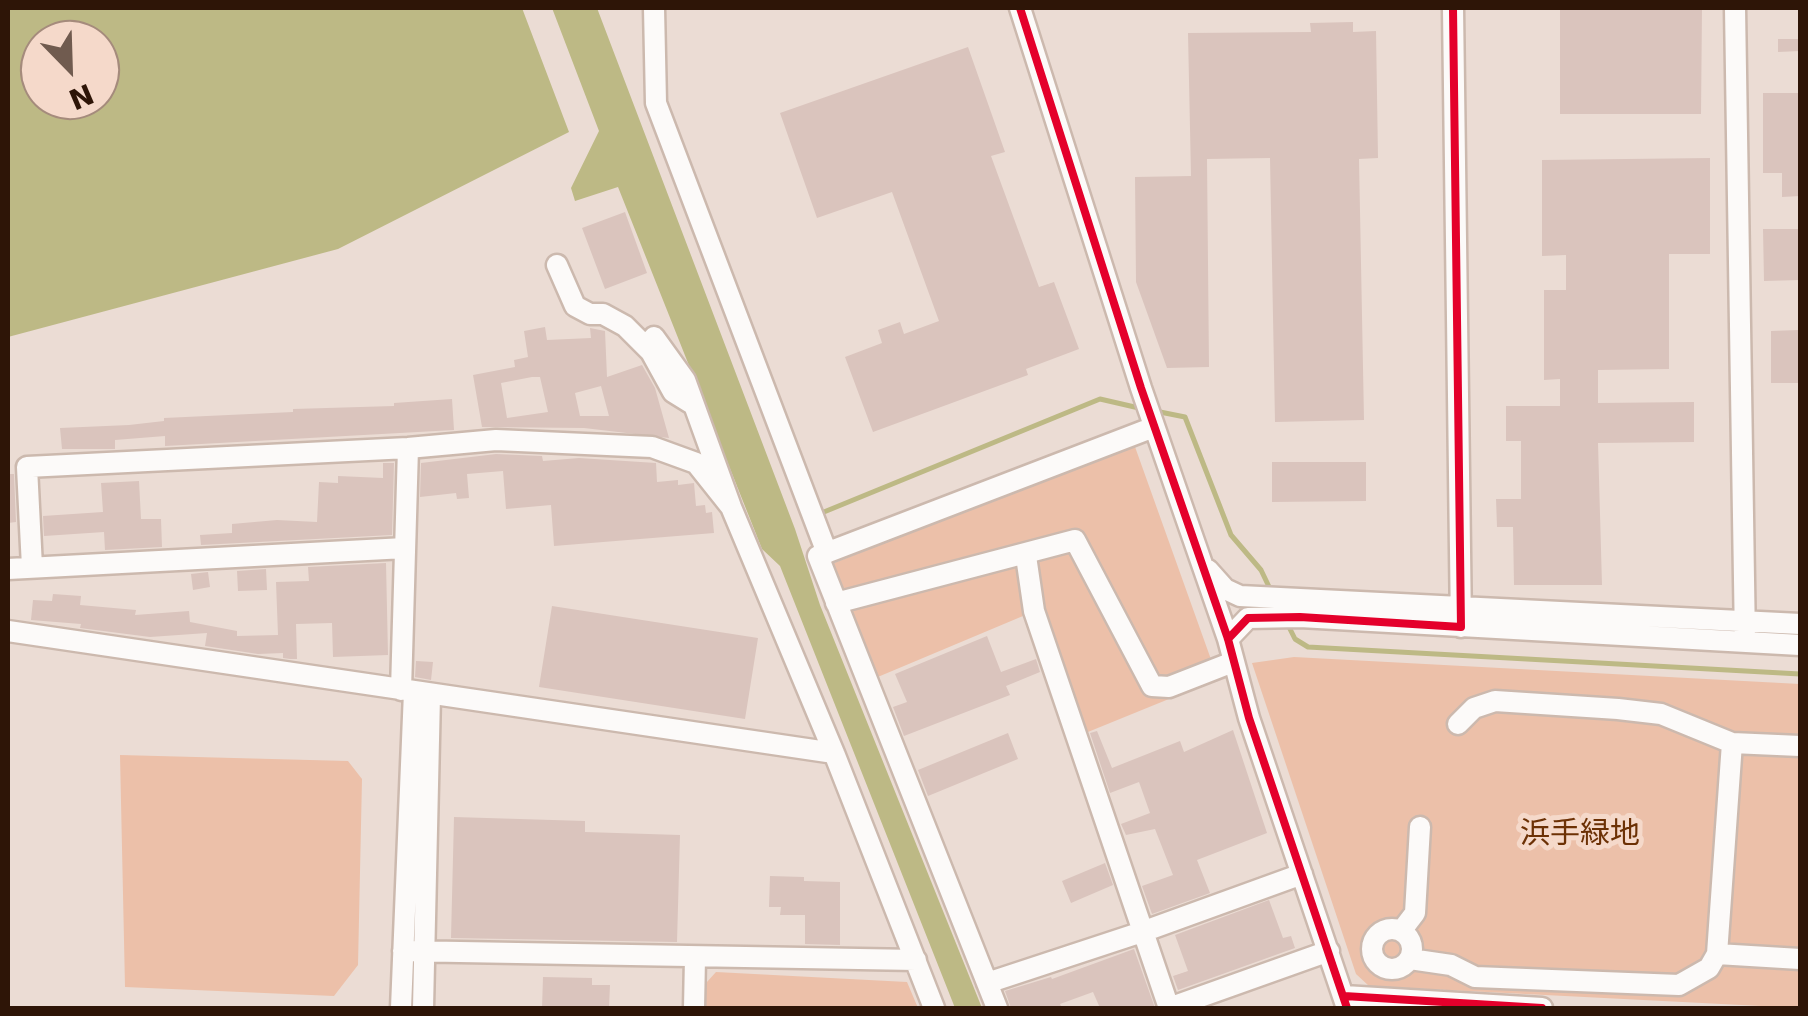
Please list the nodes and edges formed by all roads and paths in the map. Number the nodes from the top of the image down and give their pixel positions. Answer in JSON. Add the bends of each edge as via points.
{"nodes":[{"id":1,"x":654,"y":8,"type":"edge"},
{"id":2,"x":1020,"y":8,"type":"edge"},
{"id":3,"x":1453,"y":8,"type":"edge"},
{"id":4,"x":1735,"y":8,"type":"edge"},
{"id":5,"x":557,"y":265,"type":"dead end"},
{"id":6,"x":654,"y":338,"type":"dead end"},
{"id":7,"x":694,"y":405,"type":"junction"},
{"id":8,"x":1154,"y":427,"type":"junction"},
{"id":9,"x":408,"y":448,"type":"junction"},
{"id":10,"x":731,"y":507,"type":"junction"},
{"id":11,"x":404,"y":548,"type":"junction"},
{"id":12,"x":827,"y":553,"type":"junction"},
{"id":13,"x":1026,"y":556,"type":"junction"},
{"id":14,"x":1200,"y":561,"type":"junction"},
{"id":15,"x":32,"y":567,"type":"junction"},
{"id":16,"x":8,"y":569,"type":"edge"},
{"id":17,"x":1240,"y":596,"type":"junction"},
{"id":18,"x":836,"y":603,"type":"junction"},
{"id":19,"x":1218,"y":612,"type":"junction"},
{"id":20,"x":1461,"y":616,"type":"junction"},
{"id":21,"x":1745,"y":620,"type":"junction"},
{"id":22,"x":1800,"y":624,"type":"edge"},
{"id":23,"x":8,"y":631,"type":"edge"},
{"id":24,"x":1228,"y":640,"type":"junction"},
{"id":25,"x":1745,"y":642,"type":"junction"},
{"id":26,"x":1800,"y":646,"type":"edge"},
{"id":27,"x":1233,"y":662,"type":"junction"},
{"id":28,"x":415,"y":692,"type":"junction"},
{"id":29,"x":1458,"y":724,"type":"dead end"},
{"id":30,"x":1732,"y":743,"type":"junction"},
{"id":31,"x":1800,"y":746,"type":"edge"},
{"id":32,"x":834,"y":752,"type":"junction"},
{"id":33,"x":1420,"y":827,"type":"dead end"},
{"id":34,"x":1302,"y":874,"type":"junction"},
{"id":35,"x":1402,"y":930,"type":"junction"},
{"id":36,"x":1142,"y":932,"type":"junction"},
{"id":37,"x":403,"y":951,"type":"junction"},
{"id":38,"x":1328,"y":951,"type":"junction"},
{"id":39,"x":425,"y":952,"type":"junction"},
{"id":40,"x":1717,"y":954,"type":"junction"},
{"id":41,"x":695,"y":958,"type":"junction"},
{"id":42,"x":1410,"y":959,"type":"junction"},
{"id":43,"x":1800,"y":959,"type":"edge"},
{"id":44,"x":916,"y":960,"type":"junction"},
{"id":45,"x":1380,"y":967,"type":"junction"},
{"id":46,"x":987,"y":983,"type":"junction"},
{"id":47,"x":1351,"y":1000,"type":"edge"},
{"id":48,"x":402,"y":1008,"type":"edge"},
{"id":49,"x":424,"y":1008,"type":"edge"},
{"id":50,"x":694,"y":1008,"type":"edge"},
{"id":51,"x":934,"y":1008,"type":"edge"},
{"id":52,"x":997,"y":1008,"type":"edge"},
{"id":53,"x":1169,"y":1008,"type":"edge"},
{"id":54,"x":1542,"y":1008,"type":"edge"}],
"edges":[{"from":1,"to":12,"type":"street","via":[[656,103]]},
{"from":2,"to":8,"type":"street"},
{"from":3,"to":20,"type":"street"},
{"from":4,"to":21,"type":"street"},
{"from":5,"to":7,"type":"street","via":[[575,306],[625,326],[652,352],[674,392]]},
{"from":6,"to":7,"type":"street","via":[[685,380]]},
{"from":7,"to":10,"type":"street"},
{"from":8,"to":12,"type":"street"},
{"from":8,"to":14,"type":"street"},
{"from":9,"to":10,"type":"street","via":[[496,440],[652,447],[696,463]]},
{"from":9,"to":11,"type":"street"},
{"from":9,"to":15,"type":"street","via":[[27,467]]},
{"from":10,"to":32,"type":"street"},
{"from":11,"to":15,"type":"street"},
{"from":11,"to":28,"type":"street"},
{"from":12,"to":18,"type":"street","via":[[818,556]]},
{"from":13,"to":18,"type":"street"},
{"from":13,"to":27,"type":"street","via":[[1076,540],[1152,686],[1169,688]]},
{"from":13,"to":36,"type":"street","via":[[1034,611]]},
{"from":14,"to":17,"type":"street"},
{"from":14,"to":19,"type":"street"},
{"from":15,"to":16,"type":"street"},
{"from":17,"to":19,"type":"street"},
{"from":17,"to":20,"type":"street"},
{"from":18,"to":46,"type":"street"},
{"from":19,"to":24,"type":"street"},
{"from":20,"to":21,"type":"street"},
{"from":20,"to":24,"type":"street","via":[[1248,618]]},
{"from":20,"to":25,"type":"street"},
{"from":21,"to":22,"type":"street"},
{"from":21,"to":25,"type":"street"},
{"from":23,"to":28,"type":"street"},
{"from":24,"to":27,"type":"street"},
{"from":25,"to":26,"type":"street"},
{"from":27,"to":34,"type":"street"},
{"from":28,"to":32,"type":"street"},
{"from":28,"to":37,"type":"street"},
{"from":28,"to":39,"type":"street"},
{"from":29,"to":30,"type":"street","via":[[1494,701],[1600,708],[1661,714]]},
{"from":30,"to":31,"type":"street"},
{"from":30,"to":40,"type":"street"},
{"from":32,"to":44,"type":"street"},
{"from":33,"to":35,"type":"street","via":[[1415,913]]},
{"from":34,"to":36,"type":"street"},
{"from":34,"to":38,"type":"street"},
{"from":35,"to":42,"type":"street","via":[[1412,943]]},
{"from":35,"to":45,"type":"street","via":[[1378,933],[1372,957]]},
{"from":36,"to":46,"type":"street"},
{"from":36,"to":53,"type":"street"},
{"from":37,"to":39,"type":"street"},
{"from":37,"to":48,"type":"street"},
{"from":38,"to":47,"type":"street"},
{"from":38,"to":53,"type":"street"},
{"from":39,"to":41,"type":"street"},
{"from":39,"to":49,"type":"street"},
{"from":40,"to":42,"type":"street","via":[[1709,968],[1679,985],[1475,976]]},
{"from":40,"to":43,"type":"street"},
{"from":41,"to":44,"type":"street"},
{"from":41,"to":50,"type":"street"},
{"from":42,"to":45,"type":"street","via":[[1402,968]]},
{"from":44,"to":51,"type":"street"},
{"from":45,"to":47,"type":"street"},
{"from":46,"to":52,"type":"street"},
{"from":47,"to":54,"type":"street"}]}
